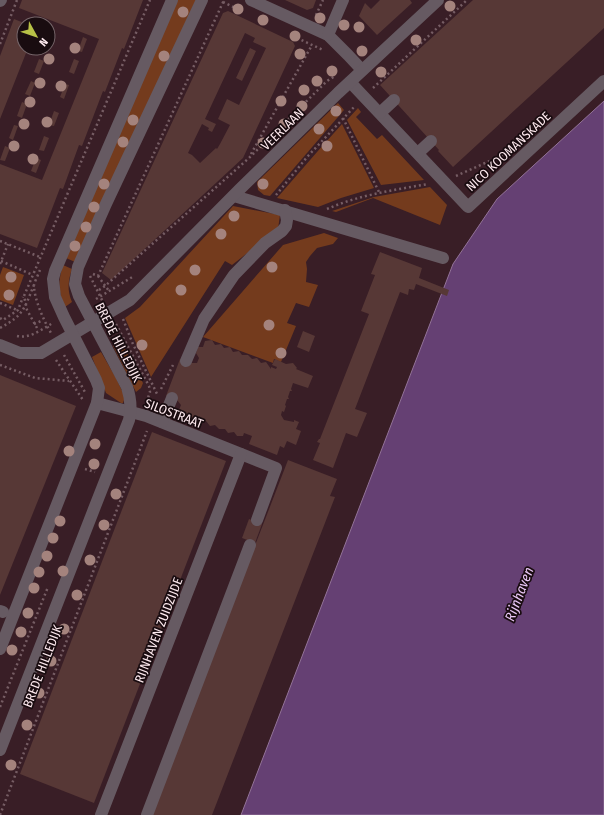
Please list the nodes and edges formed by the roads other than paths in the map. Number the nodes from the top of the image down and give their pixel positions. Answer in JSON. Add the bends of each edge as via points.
{"nodes":[{"id":1,"x":172,"y":0,"type":"edge"},
{"id":2,"x":202,"y":0,"type":"edge"},
{"id":3,"x":251,"y":0,"type":"edge"},
{"id":4,"x":343,"y":0,"type":"edge"},
{"id":5,"x":438,"y":0,"type":"edge"},
{"id":6,"x":328,"y":35,"type":"junction"},
{"id":7,"x":362,"y":70,"type":"junction"},
{"id":8,"x":350,"y":82,"type":"junction"},
{"id":9,"x":604,"y":82,"type":"edge"},
{"id":10,"x":394,"y":100,"type":"dead end"},
{"id":11,"x":380,"y":113,"type":"junction"},
{"id":12,"x":431,"y":141,"type":"dead end"},
{"id":13,"x":418,"y":153,"type":"junction"},
{"id":14,"x":234,"y":196,"type":"junction"},
{"id":15,"x":284,"y":210,"type":"junction"},
{"id":16,"x":443,"y":258,"type":"dead end"},
{"id":17,"x":93,"y":323,"type":"junction"},
{"id":18,"x":73,"y":334,"type":"junction"},
{"id":19,"x":0,"y":345,"type":"edge"},
{"id":20,"x":180,"y":362,"type":"road end"},
{"id":21,"x":172,"y":398,"type":"dead end"},
{"id":22,"x":89,"y":403,"type":"junction"},
{"id":23,"x":131,"y":412,"type":"junction"},
{"id":24,"x":157,"y":420,"type":"junction"},
{"id":25,"x":240,"y":454,"type":"junction"},
{"id":26,"x":257,"y":520,"type":"dead end"},
{"id":27,"x":250,"y":545,"type":"dead end"},
{"id":28,"x":0,"y":650,"type":"edge"},
{"id":29,"x":0,"y":750,"type":"edge"},
{"id":30,"x":101,"y":815,"type":"edge"},
{"id":31,"x":147,"y":815,"type":"edge"}],
"edges":[{"from":1,"to":18,"type":"street","via":[[54,271],[55,297]]},
{"from":2,"to":17,"type":"street","name":"BREDE HILLEDIJK","via":[[78,267],[75,284]]},
{"from":3,"to":6,"type":"street"},
{"from":4,"to":6,"type":"street"},
{"from":5,"to":7,"type":"street","name":"VEERLAAN"},
{"from":6,"to":7,"type":"street"},
{"from":7,"to":8,"type":"street","name":"VEERLAAN"},
{"from":8,"to":11,"type":"street","name":"NICO KOOMANSKADE"},
{"from":8,"to":14,"type":"street","name":"VEERLAAN"},
{"from":9,"to":13,"type":"street","name":"NICO KOOMANSKADE","via":[[468,207]]},
{"from":10,"to":11,"type":"street"},
{"from":11,"to":13,"type":"street","name":"NICO KOOMANSKADE"},
{"from":12,"to":13,"type":"street"},
{"from":14,"to":15,"type":"street"},
{"from":14,"to":17,"type":"street","name":"VEERLAAN","via":[[130,300]]},
{"from":15,"to":16,"type":"street"},
{"from":15,"to":20,"type":"street","via":[[286,226],[234,275],[204,319]]},
{"from":17,"to":18,"type":"street","name":"VEERLAAN"},
{"from":17,"to":23,"type":"street","name":"BREDE HILLEDIJK","via":[[127,387],[131,399]]},
{"from":18,"to":19,"type":"street","name":"VEERLAAN","via":[[41,353],[20,353]]},
{"from":18,"to":22,"type":"street","via":[[99,388]]},
{"from":21,"to":24,"type":"street"},
{"from":22,"to":23,"type":"street","name":"SILOSTRAAT"},
{"from":22,"to":28,"type":"street"},
{"from":23,"to":24,"type":"street","name":"SILOSTRAAT"},
{"from":23,"to":29,"type":"street","name":"BREDE HILLEDIJK"},
{"from":24,"to":25,"type":"street","name":"SILOSTRAAT"},
{"from":25,"to":26,"type":"street","name":"SILOSTRAAT","via":[[276,468]]},
{"from":25,"to":30,"type":"street","name":"RIJNHAVEN ZUIDZIJDE"},
{"from":27,"to":31,"type":"street"}]}
